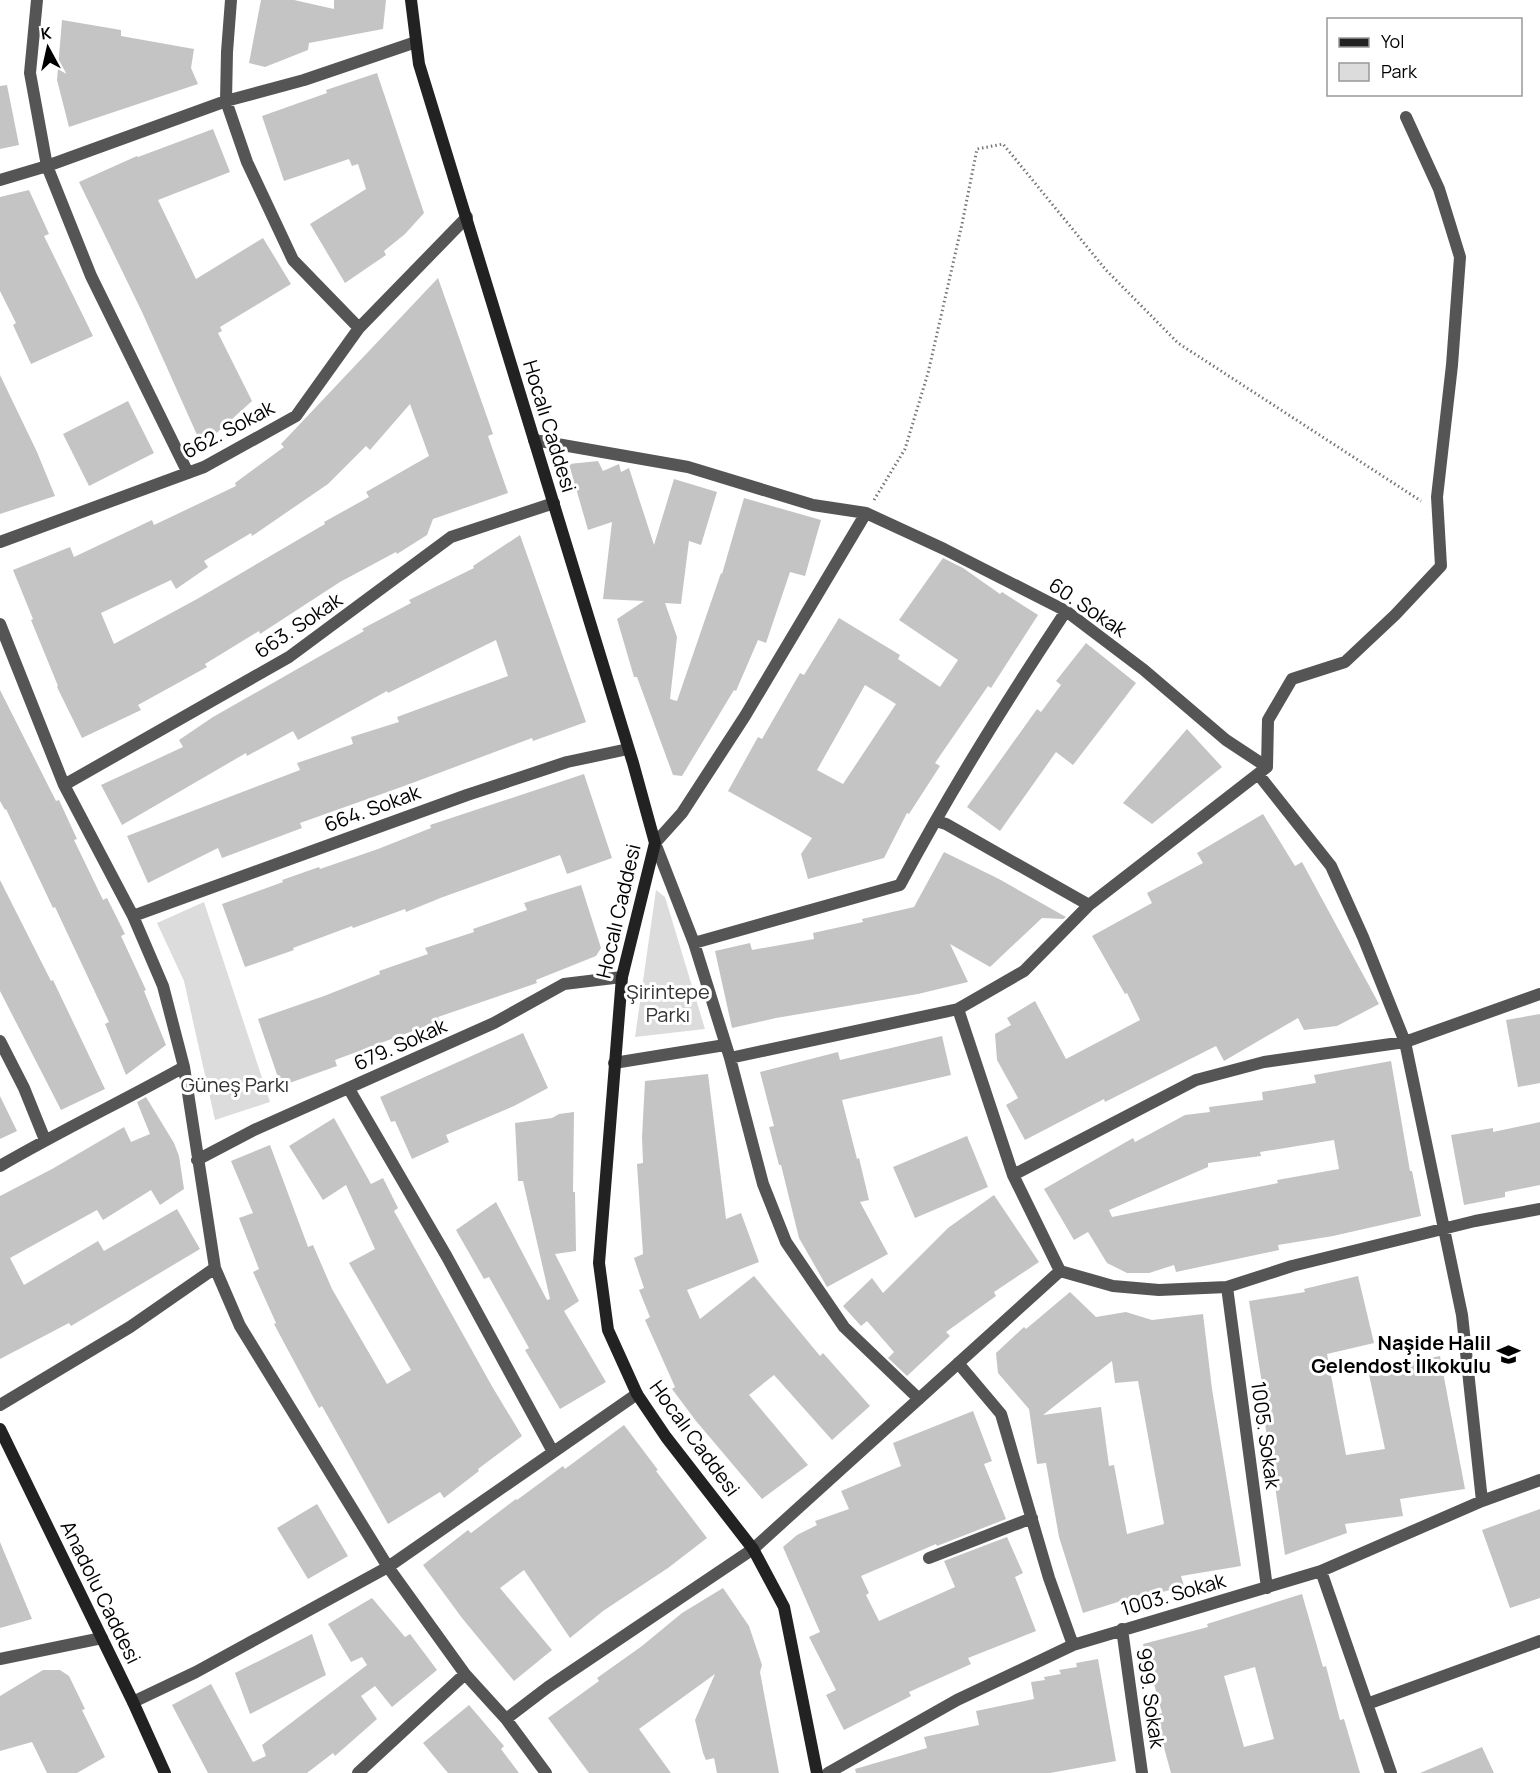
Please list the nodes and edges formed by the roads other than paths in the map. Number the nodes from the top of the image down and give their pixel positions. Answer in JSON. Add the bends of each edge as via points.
{"nodes":[{"id":1,"x":38,"y":0,"type":"edge"},
{"id":2,"x":231,"y":0,"type":"edge"},
{"id":3,"x":411,"y":0,"type":"edge"},
{"id":4,"x":416,"y":42,"type":"junction"},
{"id":5,"x":226,"y":102,"type":"junction"},
{"id":6,"x":1406,"y":117,"type":"dead end"},
{"id":7,"x":47,"y":166,"type":"junction"},
{"id":8,"x":0,"y":180,"type":"edge"},
{"id":9,"x":467,"y":217,"type":"junction"},
{"id":10,"x":359,"y":328,"type":"junction"},
{"id":11,"x":534,"y":440,"type":"junction"},
{"id":12,"x":188,"y":473,"type":"junction"},
{"id":13,"x":554,"y":503,"type":"junction"},
{"id":14,"x":866,"y":513,"type":"junction"},
{"id":15,"x":0,"y":542,"type":"edge"},
{"id":16,"x":1066,"y":610,"type":"junction"},
{"id":17,"x":0,"y":624,"type":"edge"},
{"id":18,"x":628,"y":750,"type":"junction"},
{"id":19,"x":1263,"y":770,"type":"junction"},
{"id":20,"x":64,"y":785,"type":"junction"},
{"id":21,"x":936,"y":821,"type":"junction"},
{"id":22,"x":655,"y":843,"type":"junction"},
{"id":23,"x":1089,"y":905,"type":"junction"},
{"id":24,"x":133,"y":916,"type":"junction"},
{"id":25,"x":694,"y":943,"type":"junction"},
{"id":26,"x":622,"y":977,"type":"junction"},
{"id":27,"x":1540,"y":994,"type":"edge"},
{"id":28,"x":958,"y":1009,"type":"junction"},
{"id":29,"x":0,"y":1041,"type":"edge"},
{"id":30,"x":1405,"y":1042,"type":"junction"},
{"id":31,"x":725,"y":1045,"type":"junction"},
{"id":32,"x":730,"y":1059,"type":"junction"},
{"id":33,"x":614,"y":1063,"type":"junction"},
{"id":34,"x":184,"y":1067,"type":"junction"},
{"id":35,"x":349,"y":1089,"type":"junction"},
{"id":36,"x":45,"y":1140,"type":"junction"},
{"id":37,"x":197,"y":1160,"type":"junction"},
{"id":38,"x":0,"y":1166,"type":"edge"},
{"id":39,"x":1013,"y":1175,"type":"junction"},
{"id":40,"x":1540,"y":1209,"type":"edge"},
{"id":41,"x":1443,"y":1228,"type":"junction"},
{"id":42,"x":215,"y":1268,"type":"junction"},
{"id":43,"x":1060,"y":1270,"type":"junction"},
{"id":44,"x":1227,"y":1287,"type":"junction"},
{"id":45,"x":958,"y":1363,"type":"junction"},
{"id":46,"x":638,"y":1394,"type":"junction"},
{"id":47,"x":919,"y":1399,"type":"junction"},
{"id":48,"x":0,"y":1405,"type":"edge"},
{"id":49,"x":0,"y":1429,"type":"edge"},
{"id":50,"x":553,"y":1452,"type":"junction"},
{"id":51,"x":1540,"y":1480,"type":"edge"},
{"id":52,"x":1482,"y":1501,"type":"junction"},
{"id":53,"x":1032,"y":1518,"type":"junction"},
{"id":54,"x":753,"y":1550,"type":"junction"},
{"id":55,"x":929,"y":1558,"type":"dead end"},
{"id":56,"x":388,"y":1567,"type":"junction"},
{"id":57,"x":1321,"y":1571,"type":"junction"},
{"id":58,"x":1267,"y":1588,"type":"junction"},
{"id":59,"x":1122,"y":1629,"type":"junction"},
{"id":60,"x":102,"y":1638,"type":"junction"},
{"id":61,"x":1540,"y":1641,"type":"edge"},
{"id":62,"x":1073,"y":1645,"type":"junction"},
{"id":63,"x":0,"y":1659,"type":"edge"},
{"id":64,"x":465,"y":1674,"type":"junction"},
{"id":65,"x":133,"y":1702,"type":"junction"},
{"id":66,"x":1367,"y":1704,"type":"junction"},
{"id":67,"x":506,"y":1719,"type":"junction"},
{"id":68,"x":165,"y":1773,"type":"edge"},
{"id":69,"x":358,"y":1773,"type":"edge"},
{"id":70,"x":546,"y":1773,"type":"edge"},
{"id":71,"x":818,"y":1773,"type":"edge"},
{"id":72,"x":828,"y":1773,"type":"edge"},
{"id":73,"x":1142,"y":1773,"type":"edge"},
{"id":74,"x":1392,"y":1773,"type":"edge"}],
"edges":[{"from":1,"to":7,"type":"street","via":[[30,73]]},
{"from":2,"to":5,"type":"street"},
{"from":3,"to":4,"type":"street","name":"Hocalı Caddesi"},
{"from":4,"to":5,"type":"street"},
{"from":4,"to":9,"type":"street","name":"Hocalı Caddesi","via":[[419,64]]},
{"from":5,"to":7,"type":"street"},
{"from":5,"to":10,"type":"street","via":[[247,162],[293,260]]},
{"from":6,"to":19,"type":"street","via":[[1439,189],[1460,258],[1437,497],[1441,566],[1345,662],[1292,680],[1268,720]]},
{"from":7,"to":8,"type":"street"},
{"from":7,"to":12,"type":"street","via":[[91,276]]},
{"from":9,"to":10,"type":"street","name":"662. Sokak"},
{"from":9,"to":11,"type":"street","name":"Hocalı Caddesi"},
{"from":10,"to":12,"type":"street","name":"662. Sokak","via":[[296,416]]},
{"from":11,"to":13,"type":"street","name":"Hocalı Caddesi"},
{"from":11,"to":14,"type":"street","name":"60. Sokak","via":[[688,467],[813,505]]},
{"from":12,"to":15,"type":"street","name":"662. Sokak"},
{"from":13,"to":18,"type":"street","name":"Hocalı Caddesi"},
{"from":13,"to":20,"type":"street","name":"663. Sokak","via":[[451,537],[289,657]]},
{"from":14,"to":16,"type":"street","name":"60. Sokak"},
{"from":14,"to":22,"type":"street","via":[[745,716],[682,813]]},
{"from":16,"to":19,"type":"street","name":"60. Sokak"},
{"from":16,"to":21,"type":"street"},
{"from":17,"to":20,"type":"street"},
{"from":18,"to":22,"type":"street","name":"Hocalı Caddesi"},
{"from":18,"to":24,"type":"street","name":"664. Sokak","via":[[567,762],[466,795]]},
{"from":19,"to":23,"type":"street"},
{"from":19,"to":30,"type":"street","name":"60. Sokak","via":[[1331,866]]},
{"from":20,"to":24,"type":"street"},
{"from":21,"to":23,"type":"street"},
{"from":21,"to":25,"type":"street","via":[[900,885]]},
{"from":22,"to":25,"type":"street"},
{"from":22,"to":26,"type":"street","name":"Hocalı Caddesi"},
{"from":23,"to":28,"type":"street","via":[[1024,971]]},
{"from":24,"to":34,"type":"street","via":[[163,986]]},
{"from":25,"to":31,"type":"street"},
{"from":26,"to":33,"type":"street","name":"Hocalı Caddesi"},
{"from":26,"to":35,"type":"street","name":"679. Sokak","via":[[564,984],[494,1023]]},
{"from":27,"to":30,"type":"street"},
{"from":28,"to":32,"type":"street"},
{"from":28,"to":39,"type":"street"},
{"from":29,"to":36,"type":"street"},
{"from":30,"to":39,"type":"street","via":[[1264,1062],[1196,1080]]},
{"from":30,"to":41,"type":"street","name":"60. Sokak"},
{"from":31,"to":32,"type":"street"},
{"from":31,"to":33,"type":"street"},
{"from":32,"to":47,"type":"street","via":[[763,1184],[786,1242],[844,1327]]},
{"from":33,"to":46,"type":"street","name":"Hocalı Caddesi","via":[[599,1263],[608,1330]]},
{"from":34,"to":36,"type":"street"},
{"from":34,"to":37,"type":"street"},
{"from":35,"to":37,"type":"street","name":"679. Sokak","via":[[254,1130]]},
{"from":35,"to":50,"type":"street","via":[[447,1257]]},
{"from":36,"to":38,"type":"street"},
{"from":37,"to":42,"type":"street"},
{"from":39,"to":43,"type":"street"},
{"from":40,"to":41,"type":"street"},
{"from":41,"to":44,"type":"street","via":[[1292,1266]]},
{"from":41,"to":52,"type":"street","name":"60. Sokak","via":[[1462,1315]]},
{"from":42,"to":48,"type":"street","via":[[130,1327]]},
{"from":42,"to":56,"type":"street","via":[[240,1326]]},
{"from":43,"to":44,"type":"street","via":[[1113,1286],[1160,1290]]},
{"from":43,"to":45,"type":"street"},
{"from":44,"to":58,"type":"street","name":"1005. Sokak"},
{"from":45,"to":47,"type":"street"},
{"from":45,"to":53,"type":"street","via":[[1001,1414]]},
{"from":46,"to":50,"type":"street"},
{"from":46,"to":54,"type":"street","name":"Hocalı Caddesi"},
{"from":47,"to":54,"type":"street"},
{"from":49,"to":60,"type":"street","name":"Anadolu Caddesi"},
{"from":50,"to":56,"type":"street"},
{"from":51,"to":52,"type":"street","name":"1003. Sokak"},
{"from":52,"to":57,"type":"street","name":"1003. Sokak"},
{"from":53,"to":55,"type":"street"},
{"from":53,"to":62,"type":"street"},
{"from":54,"to":67,"type":"street"},
{"from":54,"to":71,"type":"street","name":"Hocalı Caddesi","via":[[784,1607]]},
{"from":56,"to":64,"type":"street"},
{"from":56,"to":65,"type":"street"},
{"from":57,"to":58,"type":"street","name":"1003. Sokak"},
{"from":57,"to":66,"type":"street"},
{"from":58,"to":59,"type":"street","name":"1003. Sokak"},
{"from":59,"to":62,"type":"street","name":"1003. Sokak"},
{"from":59,"to":73,"type":"street","name":"999. Sokak"},
{"from":60,"to":63,"type":"street"},
{"from":60,"to":65,"type":"street","name":"Anadolu Caddesi"},
{"from":61,"to":66,"type":"street"},
{"from":62,"to":72,"type":"street","name":"1003. Sokak","via":[[957,1700]]},
{"from":64,"to":67,"type":"street"},
{"from":64,"to":69,"type":"street"},
{"from":65,"to":68,"type":"street","name":"Anadolu Caddesi"},
{"from":66,"to":74,"type":"street"},
{"from":67,"to":70,"type":"street"}]}
